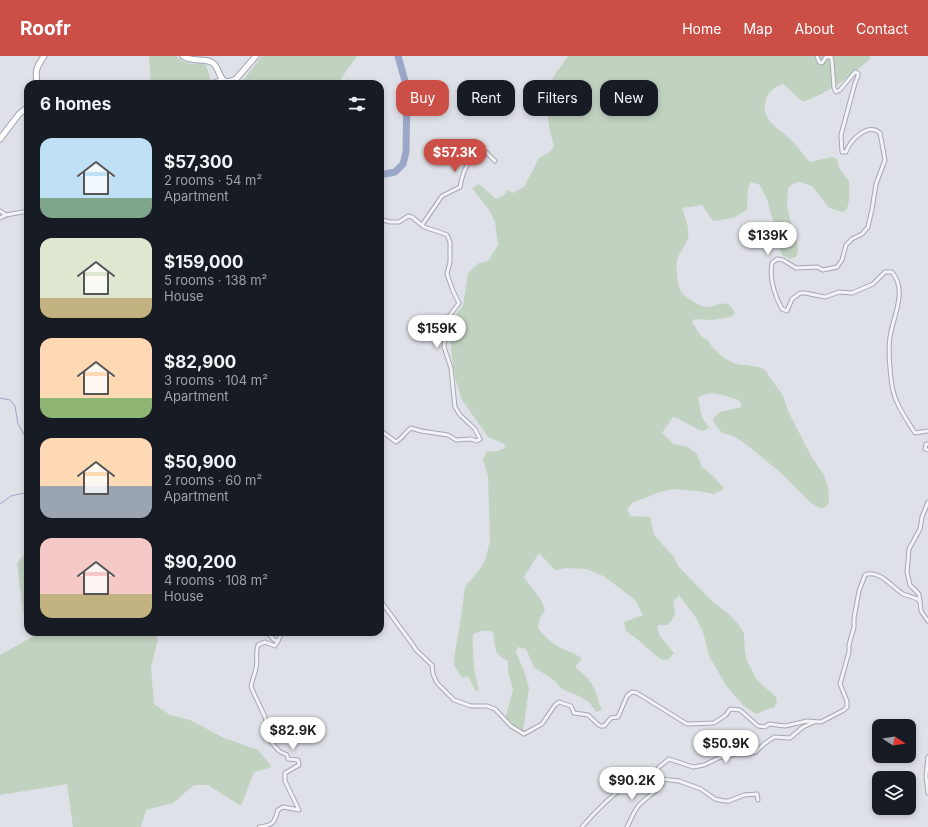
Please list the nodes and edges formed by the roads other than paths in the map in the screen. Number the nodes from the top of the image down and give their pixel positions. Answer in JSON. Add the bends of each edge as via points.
{"nodes":[{"id":1,"x":44,"y":56,"type":"edge"},
{"id":2,"x":183,"y":56,"type":"edge"},
{"id":3,"x":256,"y":56,"type":"edge"},
{"id":4,"x":818,"y":56,"type":"edge"},
{"id":5,"x":222,"y":79,"type":"edge"},
{"id":6,"x":36,"y":80,"type":"edge"},
{"id":7,"x":234,"y":80,"type":"edge"},
{"id":8,"x":24,"y":110,"type":"edge"},
{"id":9,"x":0,"y":139,"type":"edge"},
{"id":10,"x":495,"y":161,"type":"dead end"},
{"id":11,"x":0,"y":211,"type":"edge"},
{"id":12,"x":24,"y":212,"type":"edge"},
{"id":13,"x":6,"y":215,"type":"junction"},
{"id":14,"x":0,"y":218,"type":"edge"},
{"id":15,"x":384,"y":220,"type":"edge"},
{"id":16,"x":422,"y":225,"type":"junction"},
{"id":17,"x":928,"y":431,"type":"edge"},
{"id":18,"x":384,"y":433,"type":"edge"},
{"id":19,"x":928,"y":444,"type":"edge"},
{"id":20,"x":928,"y":450,"type":"edge"},
{"id":21,"x":928,"y":502,"type":"edge"},
{"id":22,"x":920,"y":601,"type":"junction"},
{"id":23,"x":384,"y":605,"type":"edge"},
{"id":24,"x":928,"y":621,"type":"edge"},
{"id":25,"x":270,"y":636,"type":"edge"},
{"id":26,"x":280,"y":636,"type":"edge"},
{"id":27,"x":278,"y":641,"type":"junction"},
{"id":28,"x":815,"y":722,"type":"junction"},
{"id":29,"x":928,"y":757,"type":"edge"},
{"id":30,"x":652,"y":778,"type":"junction"},
{"id":31,"x":928,"y":793,"type":"edge"},
{"id":32,"x":758,"y":800,"type":"dead end"},
{"id":33,"x":259,"y":827,"type":"edge"},
{"id":34,"x":582,"y":827,"type":"edge"},
{"id":35,"x":627,"y":827,"type":"edge"}],
"edges":[{"from":1,"to":6,"type":"main road","via":[[37,66]]},
{"from":2,"to":5,"type":"main road","via":[[212,62]]},
{"from":3,"to":7,"type":"main road"},
{"from":4,"to":17,"type":"street","via":[[822,63],[826,57],[831,57],[836,92],[855,72],[858,73],[841,135],[842,152],[846,152],[855,137],[868,130],[874,130],[880,133],[885,160],[876,184],[868,227],[846,245],[838,267],[823,270],[817,267],[796,268],[777,259],[772,263],[770,274],[776,298],[782,309],[787,311],[792,299],[800,293],[825,297],[839,292],[852,292],[873,284],[885,272],[892,272],[898,289],[898,306],[890,338],[892,386],[896,402],[915,433]]},
{"from":8,"to":9,"type":"main road"},
{"from":10,"to":16,"type":"street","via":[[486,152],[472,158],[463,172],[460,187],[442,196]]},
{"from":11,"to":13,"type":"street"},
{"from":12,"to":13,"type":"street"},
{"from":13,"to":14,"type":"street"},
{"from":15,"to":16,"type":"street","via":[[399,222],[408,216]]},
{"from":16,"to":18,"type":"street","via":[[424,228],[447,235],[450,242],[447,274],[459,302],[447,318],[444,347],[456,407],[480,439],[456,440],[448,435],[411,428],[396,442]]},
{"from":19,"to":20,"type":"street","via":[[925,449]]},
{"from":21,"to":22,"type":"street","via":[[920,529],[909,549],[907,562],[910,585],[919,594]]},
{"from":22,"to":24,"type":"street","via":[[921,611]]},
{"from":22,"to":28,"type":"street","via":[[915,596],[907,596],[879,575],[865,575],[858,591],[854,627],[840,684],[847,707],[821,722]]},
{"from":23,"to":28,"type":"street","via":[[416,650],[432,665],[437,683],[454,700],[471,706],[495,709],[511,726],[524,734],[542,724],[559,702],[571,706],[574,713],[588,715],[600,726],[604,726],[611,718],[618,717],[627,696],[632,692],[687,724],[714,723],[730,709],[740,710],[758,726]]},
{"from":25,"to":27,"type":"street"},
{"from":26,"to":27,"type":"street"},
{"from":27,"to":33,"type":"street","via":[[275,646],[265,642],[258,645],[252,687],[265,717],[271,742],[287,755],[288,759],[298,760],[299,765],[286,773],[285,781],[299,810],[283,807],[278,810],[269,826]]},
{"from":28,"to":30,"type":"street","via":[[803,727],[790,738],[774,737],[756,752],[721,757],[693,767],[669,759],[659,767]]},
{"from":29,"to":31,"type":"street"},
{"from":30,"to":32,"type":"street","via":[[679,781],[701,789],[715,799],[729,801],[744,795],[757,794]]},
{"from":30,"to":34,"type":"street","via":[[635,781],[624,787]]},
{"from":30,"to":35,"type":"street","via":[[662,784],[638,806]]}]}
